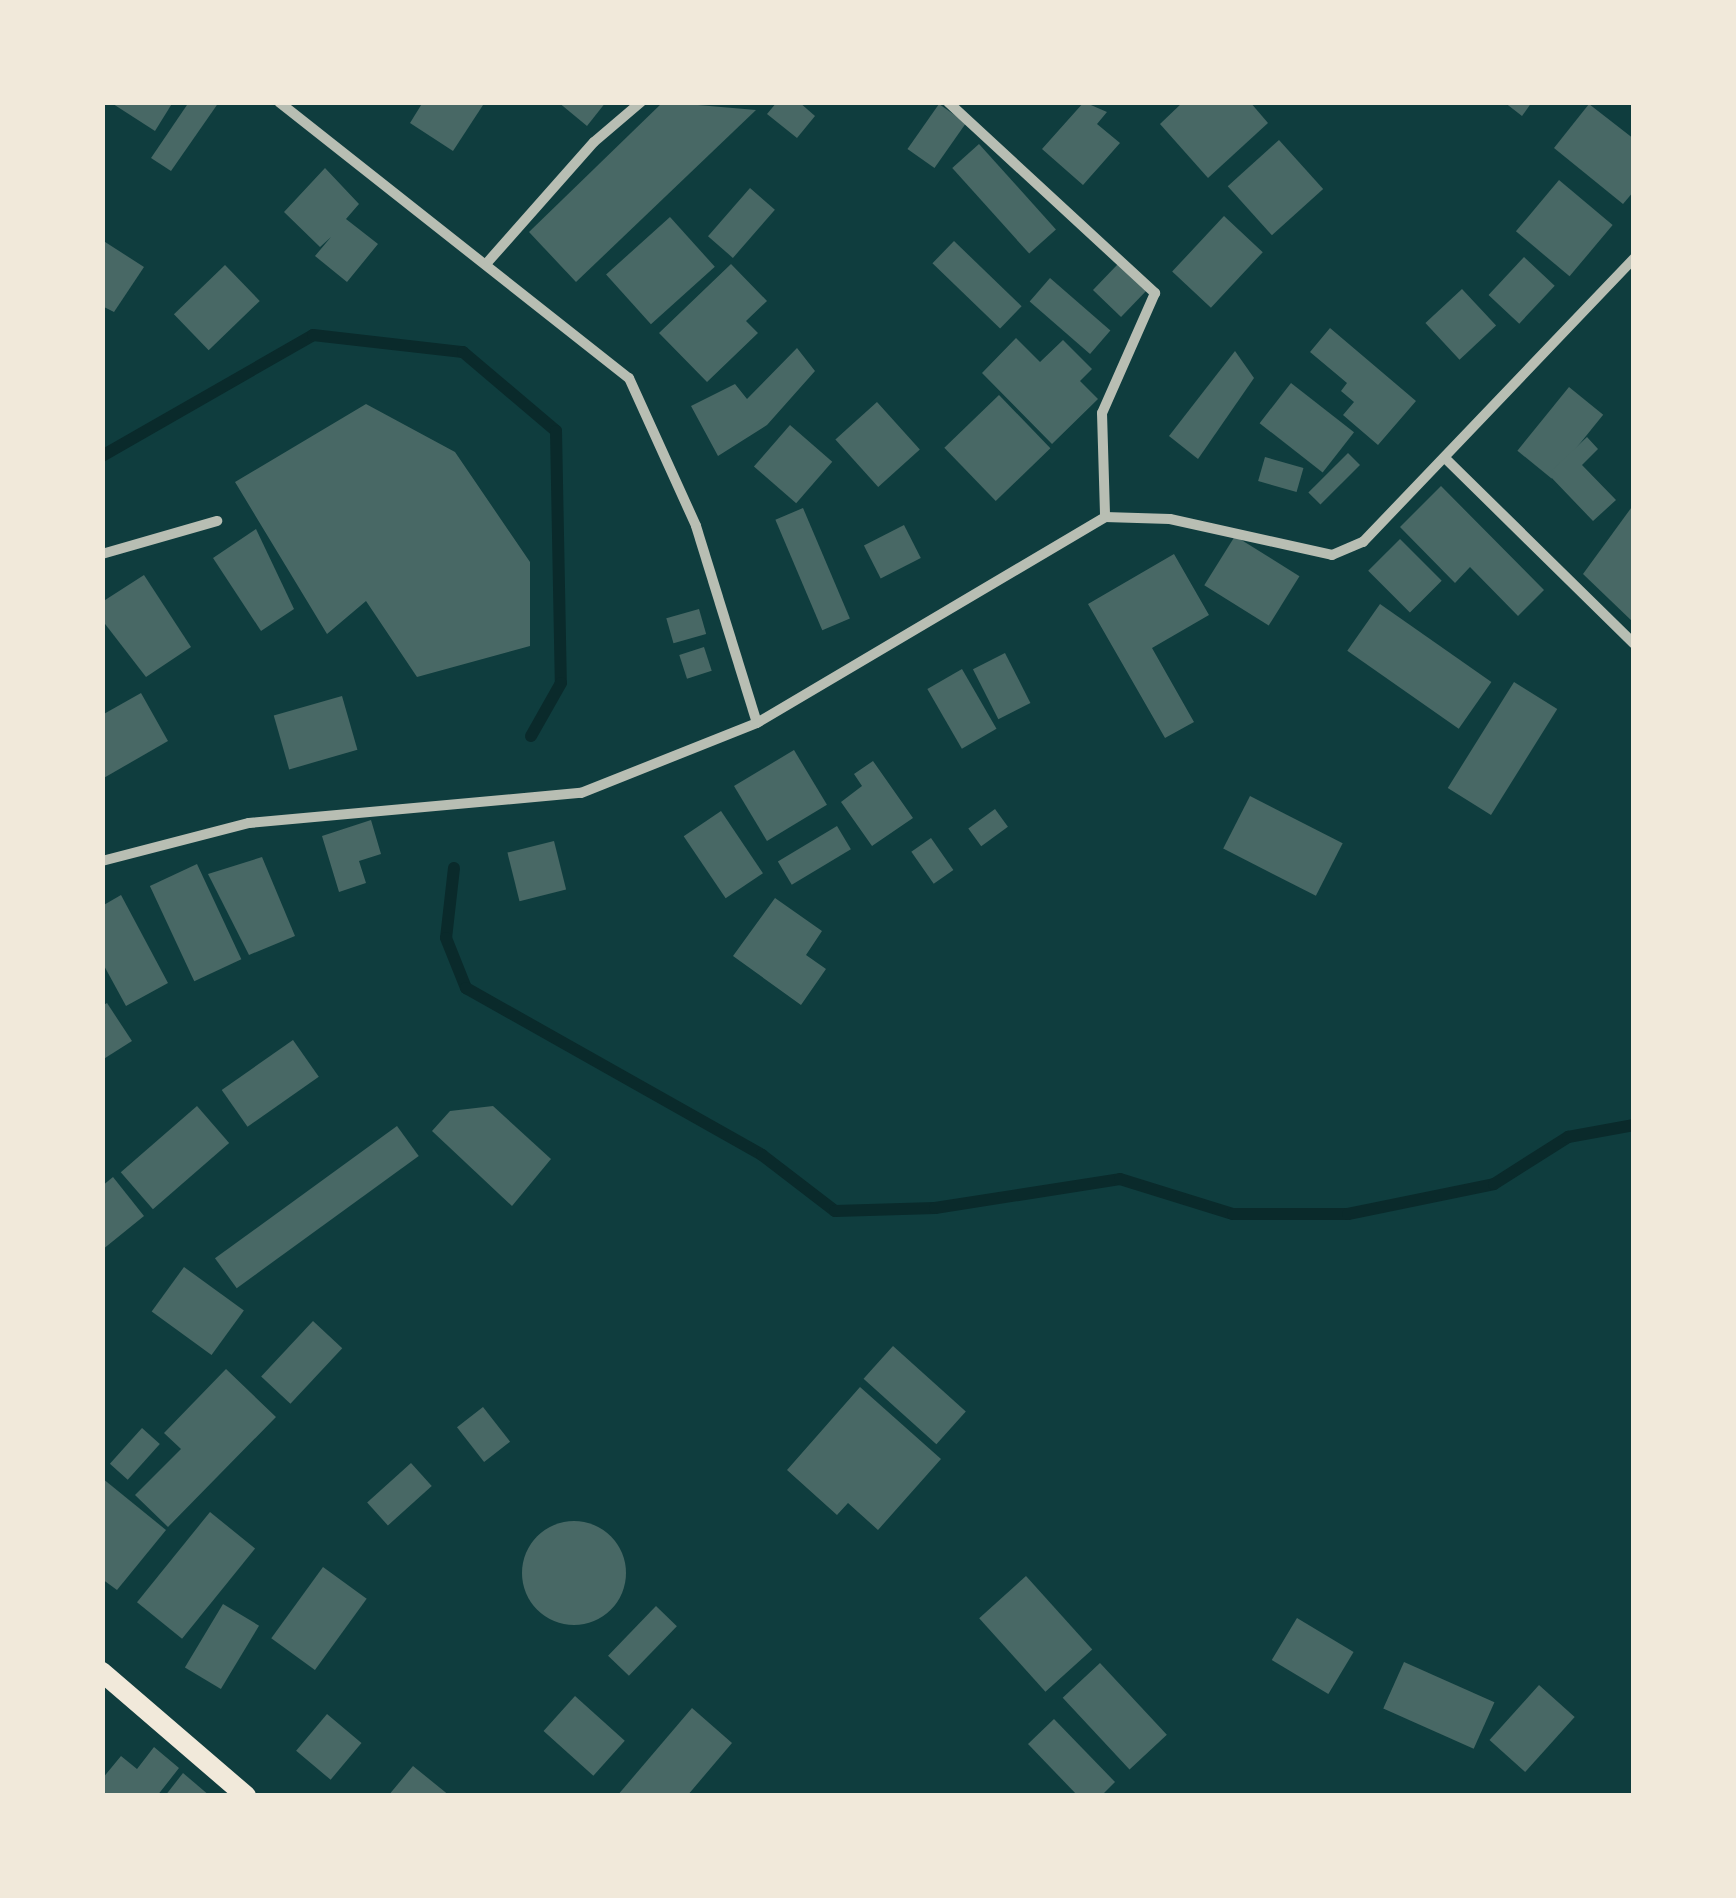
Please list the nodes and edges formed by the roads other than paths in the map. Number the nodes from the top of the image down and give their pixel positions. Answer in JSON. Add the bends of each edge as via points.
{"nodes":[{"id":1,"x":279,"y":102,"type":"edge"},
{"id":2,"x":641,"y":102,"type":"edge"},
{"id":3,"x":948,"y":102,"type":"edge"},
{"id":4,"x":1634,"y":258,"type":"edge"},
{"id":5,"x":486,"y":264,"type":"junction"},
{"id":6,"x":1448,"y":460,"type":"junction"},
{"id":7,"x":1104,"y":517,"type":"junction"},
{"id":8,"x":217,"y":520,"type":"dead end"},
{"id":9,"x":102,"y":554,"type":"edge"},
{"id":10,"x":1634,"y":644,"type":"edge"},
{"id":11,"x":757,"y":722,"type":"junction"},
{"id":12,"x":102,"y":861,"type":"edge"},
{"id":13,"x":102,"y":1672,"type":"edge"},
{"id":14,"x":246,"y":1796,"type":"edge"}],
"edges":[{"from":1,"to":5,"type":"street"},
{"from":2,"to":5,"type":"street"},
{"from":3,"to":7,"type":"street","via":[[1155,293],[1098,433]]},
{"from":4,"to":6,"type":"street"},
{"from":5,"to":11,"type":"street","via":[[629,378],[696,526]]},
{"from":6,"to":7,"type":"street","via":[[1389,522],[1332,554],[1170,519]]},
{"from":6,"to":10,"type":"street"},
{"from":7,"to":11,"type":"street"},
{"from":8,"to":9,"type":"street"},
{"from":11,"to":12,"type":"street","via":[[581,794],[249,824],[134,846]]},
{"from":13,"to":14,"type":"main road"}]}
